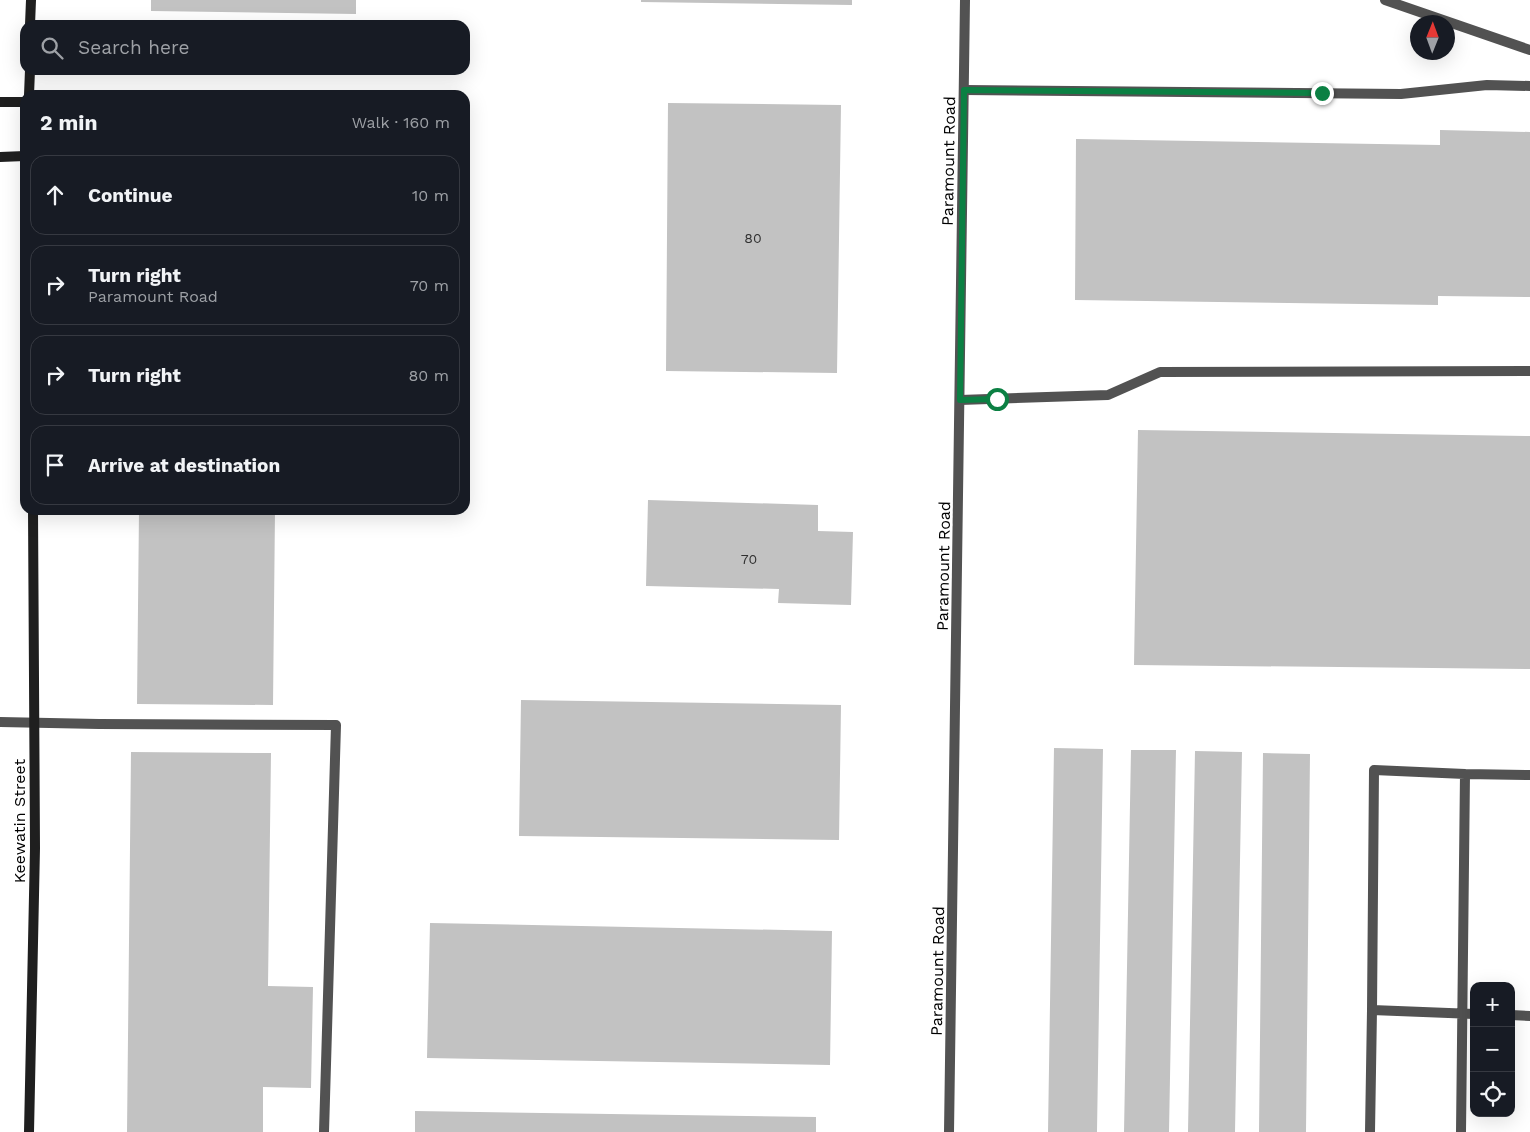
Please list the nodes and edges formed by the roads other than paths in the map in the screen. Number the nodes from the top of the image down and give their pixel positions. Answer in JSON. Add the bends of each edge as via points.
{"nodes":[{"id":1,"x":31,"y":0,"type":"edge"},
{"id":2,"x":966,"y":0,"type":"edge"},
{"id":3,"x":1385,"y":0,"type":"edge"},
{"id":4,"x":30,"y":20,"type":"edge"},
{"id":5,"x":1530,"y":50,"type":"edge"},
{"id":6,"x":30,"y":75,"type":"edge"},
{"id":7,"x":1530,"y":86,"type":"edge"},
{"id":8,"x":29,"y":90,"type":"edge"},
{"id":9,"x":964,"y":90,"type":"junction"},
{"id":10,"x":0,"y":102,"type":"edge"},
{"id":11,"x":20,"y":102,"type":"edge"},
{"id":12,"x":20,"y":156,"type":"edge"},
{"id":13,"x":0,"y":157,"type":"edge"},
{"id":14,"x":1530,"y":371,"type":"edge"},
{"id":15,"x":960,"y":400,"type":"junction"},
{"id":16,"x":32,"y":515,"type":"edge"},
{"id":17,"x":0,"y":722,"type":"edge"},
{"id":18,"x":34,"y":723,"type":"junction"},
{"id":19,"x":1465,"y":774,"type":"junction"},
{"id":20,"x":1530,"y":775,"type":"edge"},
{"id":21,"x":1372,"y":1010,"type":"junction"},
{"id":22,"x":1468,"y":1014,"type":"edge"},
{"id":23,"x":1515,"y":1016,"type":"edge"},
{"id":24,"x":1530,"y":1016,"type":"edge"},
{"id":25,"x":29,"y":1132,"type":"edge"},
{"id":26,"x":324,"y":1132,"type":"edge"},
{"id":27,"x":950,"y":1132,"type":"edge"},
{"id":28,"x":1370,"y":1132,"type":"edge"},
{"id":29,"x":1461,"y":1132,"type":"edge"}],
"edges":[{"from":1,"to":4,"type":"street"},
{"from":2,"to":9,"type":"street","name":"Paramount Road"},
{"from":3,"to":5,"type":"street"},
{"from":6,"to":8,"type":"street"},
{"from":7,"to":9,"type":"street","via":[[1487,85],[1401,94]]},
{"from":9,"to":15,"type":"street","name":"Paramount Road"},
{"from":10,"to":11,"type":"street"},
{"from":12,"to":13,"type":"street"},
{"from":14,"to":15,"type":"street","via":[[1160,372],[1108,396]]},
{"from":15,"to":27,"type":"street","name":"Paramount Road"},
{"from":16,"to":18,"type":"street","name":"Keewatin Street"},
{"from":17,"to":18,"type":"street"},
{"from":18,"to":25,"type":"street","name":"Keewatin Street","via":[[35,858]]},
{"from":18,"to":26,"type":"street","via":[[336,725]]},
{"from":19,"to":20,"type":"street"},
{"from":19,"to":21,"type":"street","via":[[1374,770]]},
{"from":19,"to":22,"type":"street"},
{"from":21,"to":22,"type":"street"},
{"from":21,"to":28,"type":"street"},
{"from":22,"to":29,"type":"street"},
{"from":23,"to":24,"type":"street"}]}
